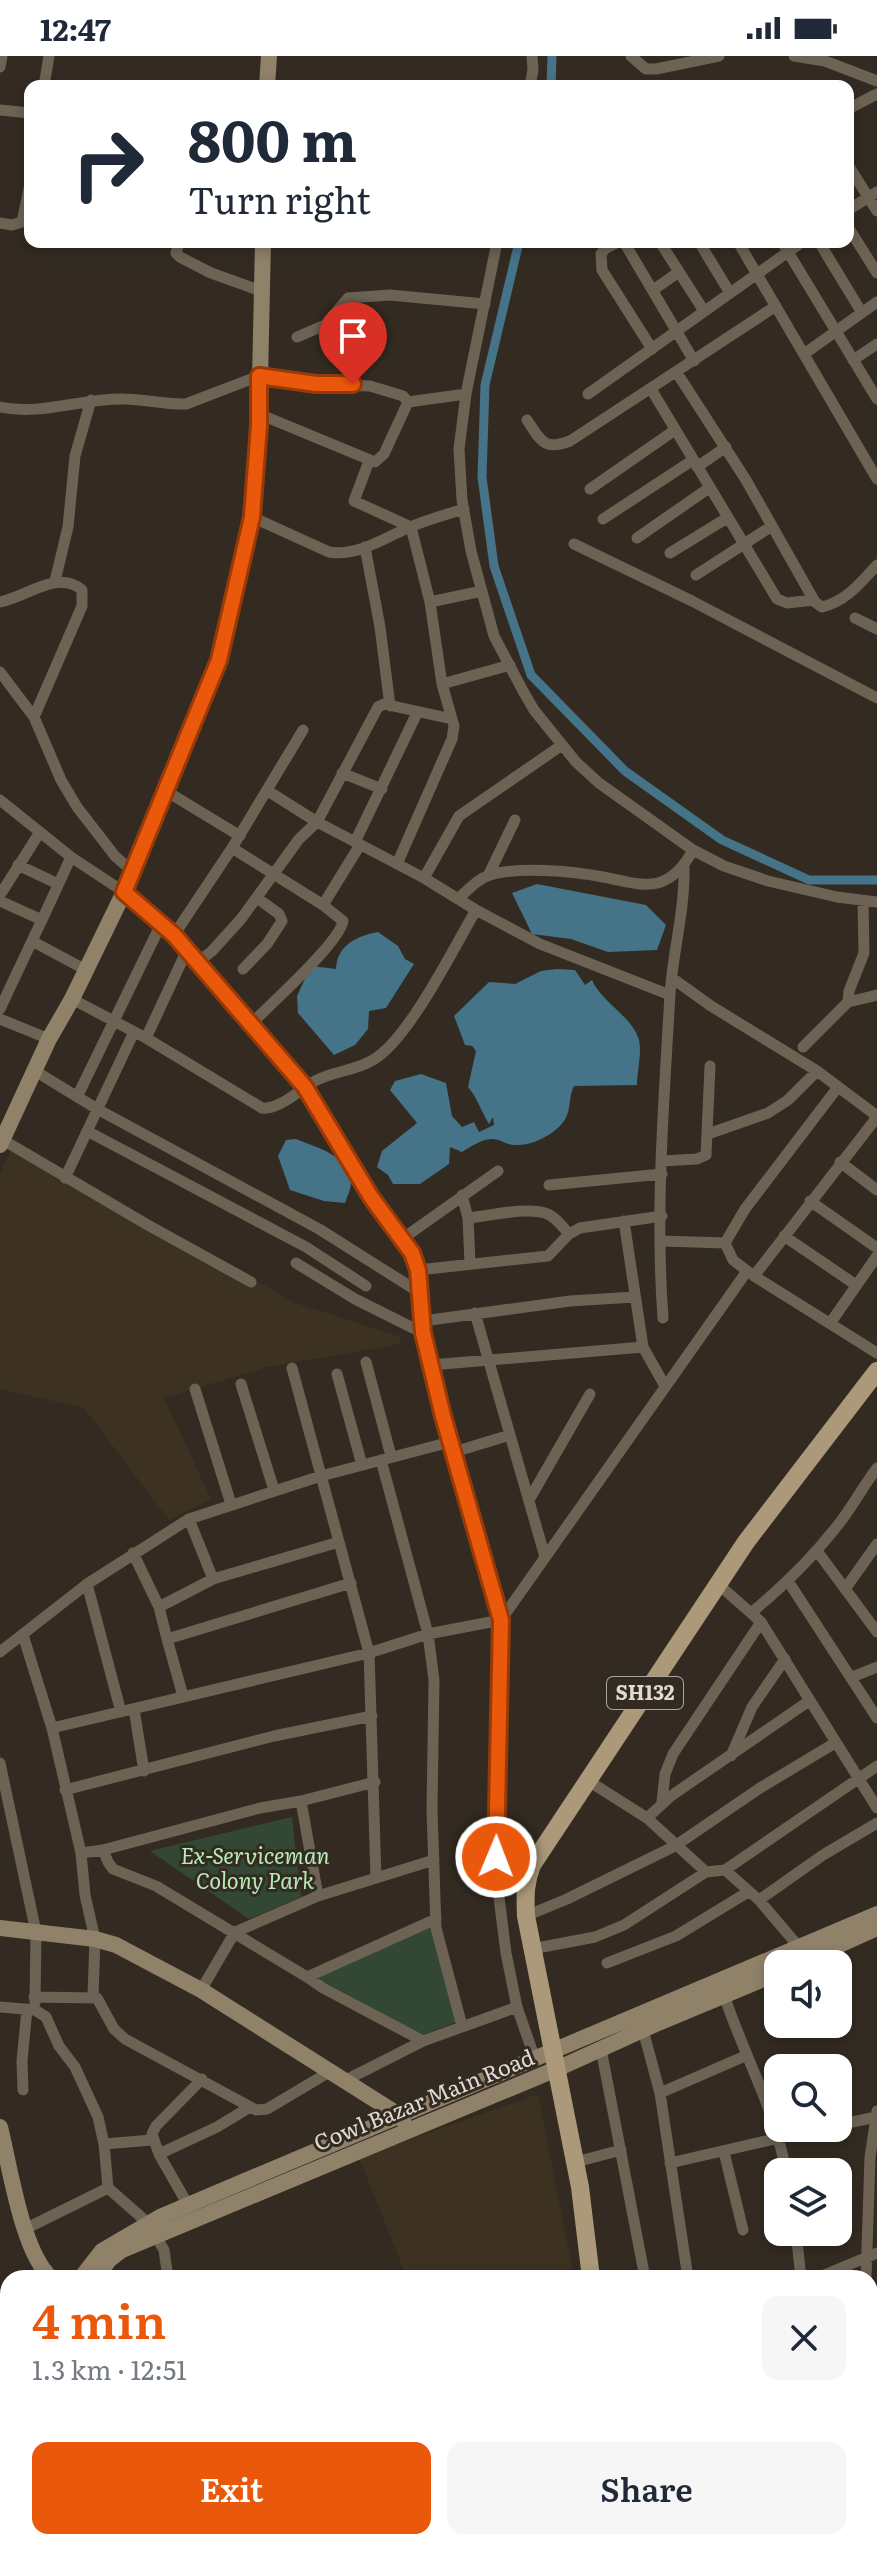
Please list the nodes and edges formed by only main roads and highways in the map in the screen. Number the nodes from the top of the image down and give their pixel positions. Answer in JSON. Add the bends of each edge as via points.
{"nodes":[{"id":1,"x":877,"y":1371,"type":"edge"},
{"id":2,"x":590,"y":2270,"type":"edge"}],
"edges":[{"from":1,"to":2,"type":"main road","number":"SH132","via":[[746,1542],[532,1865],[524,1891],[526,1916],[576,2162]]}]}
